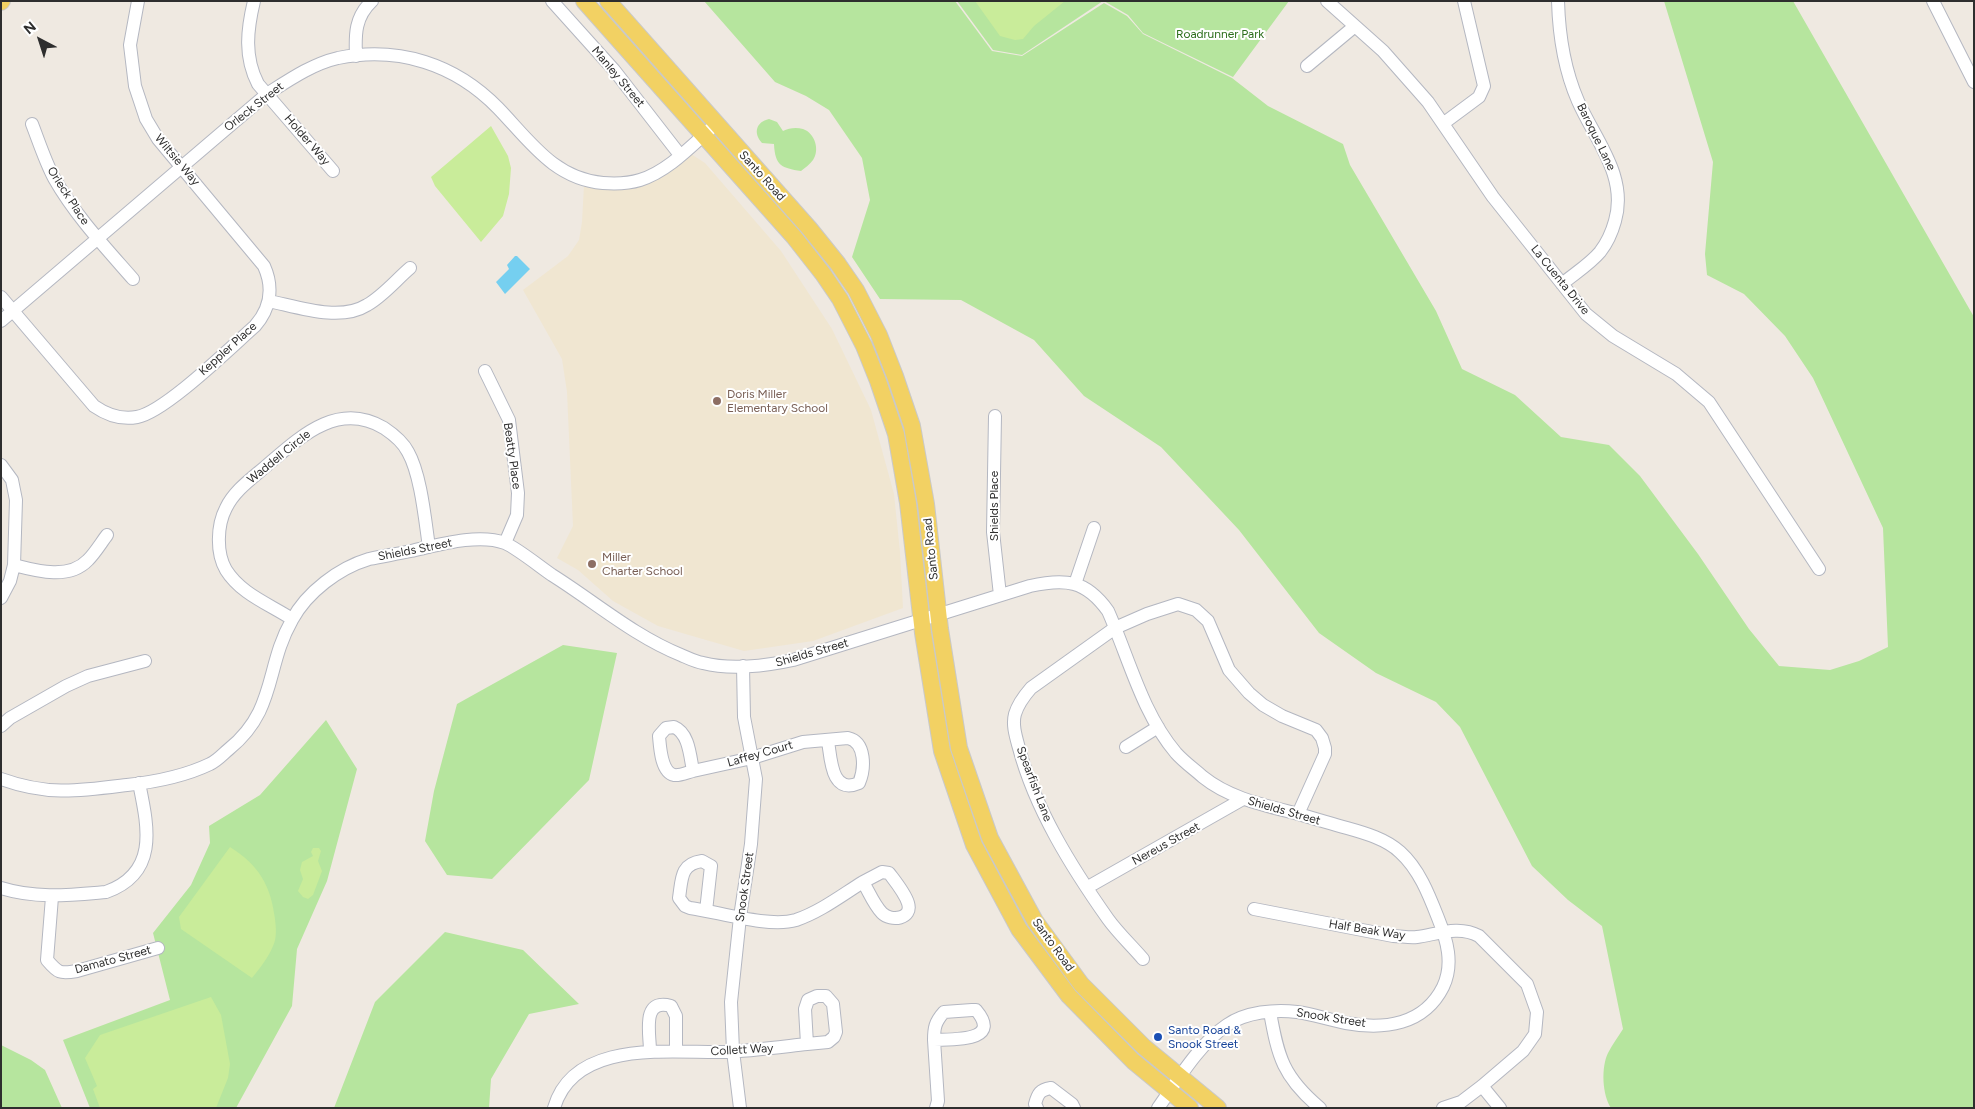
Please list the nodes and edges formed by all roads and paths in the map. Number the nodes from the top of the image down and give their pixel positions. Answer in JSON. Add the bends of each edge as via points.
{"nodes":[{"id":1,"x":138,"y":1,"type":"edge"},
{"id":2,"x":254,"y":1,"type":"edge"},
{"id":3,"x":372,"y":1,"type":"edge"},
{"id":4,"x":552,"y":1,"type":"edge"},
{"id":5,"x":584,"y":1,"type":"edge"},
{"id":6,"x":608,"y":1,"type":"edge"},
{"id":7,"x":1327,"y":1,"type":"edge"},
{"id":8,"x":1464,"y":1,"type":"edge"},
{"id":9,"x":1558,"y":1,"type":"edge"},
{"id":10,"x":1933,"y":1,"type":"edge"},
{"id":11,"x":1355,"y":26,"type":"junction"},
{"id":12,"x":356,"y":56,"type":"junction"},
{"id":13,"x":1308,"y":66,"type":"dead end"},
{"id":14,"x":1974,"y":82,"type":"edge"},
{"id":15,"x":267,"y":94,"type":"junction"},
{"id":16,"x":1444,"y":123,"type":"junction"},
{"id":17,"x":32,"y":124,"type":"dead end"},
{"id":18,"x":716,"y":124,"type":"junction"},
{"id":19,"x":703,"y":136,"type":"junction"},
{"id":20,"x":680,"y":155,"type":"junction"},
{"id":21,"x":182,"y":167,"type":"junction"},
{"id":22,"x":333,"y":170,"type":"dead end"},
{"id":23,"x":97,"y":238,"type":"junction"},
{"id":24,"x":410,"y":268,"type":"dead end"},
{"id":25,"x":133,"y":279,"type":"dead end"},
{"id":26,"x":1562,"y":284,"type":"junction"},
{"id":27,"x":1,"y":297,"type":"edge"},
{"id":28,"x":269,"y":301,"type":"junction"},
{"id":29,"x":13,"y":311,"type":"junction"},
{"id":30,"x":1,"y":320,"type":"edge"},
{"id":31,"x":484,"y":371,"type":"dead end"},
{"id":32,"x":995,"y":416,"type":"dead end"},
{"id":33,"x":1,"y":465,"type":"edge"},
{"id":34,"x":1094,"y":528,"type":"dead end"},
{"id":35,"x":107,"y":535,"type":"dead end"},
{"id":36,"x":505,"y":543,"type":"junction"},
{"id":37,"x":429,"y":547,"type":"junction"},
{"id":38,"x":14,"y":565,"type":"junction"},
{"id":39,"x":1819,"y":569,"type":"dead end"},
{"id":40,"x":1075,"y":584,"type":"junction"},
{"id":41,"x":1000,"y":595,"type":"junction"},
{"id":42,"x":1,"y":598,"type":"edge"},
{"id":43,"x":938,"y":615,"type":"junction"},
{"id":44,"x":292,"y":619,"type":"junction"},
{"id":45,"x":921,"y":620,"type":"junction"},
{"id":46,"x":1116,"y":628,"type":"junction"},
{"id":47,"x":145,"y":660,"type":"dead end"},
{"id":48,"x":743,"y":666,"type":"junction"},
{"id":49,"x":1,"y":726,"type":"edge"},
{"id":50,"x":1158,"y":727,"type":"junction"},
{"id":51,"x":828,"y":741,"type":"dead end"},
{"id":52,"x":1126,"y":748,"type":"dead end"},
{"id":53,"x":752,"y":758,"type":"junction"},
{"id":54,"x":693,"y":771,"type":"dead end"},
{"id":55,"x":1,"y":779,"type":"edge"},
{"id":56,"x":139,"y":784,"type":"junction"},
{"id":57,"x":1243,"y":800,"type":"junction"},
{"id":58,"x":1298,"y":814,"type":"junction"},
{"id":59,"x":863,"y":882,"type":"dead end"},
{"id":60,"x":1088,"y":887,"type":"junction"},
{"id":61,"x":1,"y":888,"type":"edge"},
{"id":62,"x":52,"y":897,"type":"junction"},
{"id":63,"x":1254,"y":909,"type":"dead end"},
{"id":64,"x":706,"y":910,"type":"dead end"},
{"id":65,"x":740,"y":917,"type":"junction"},
{"id":66,"x":1444,"y":932,"type":"junction"},
{"id":67,"x":158,"y":948,"type":"dead end"},
{"id":68,"x":1143,"y":959,"type":"dead end"},
{"id":69,"x":1270,"y":1012,"type":"junction"},
{"id":70,"x":934,"y":1040,"type":"dead end"},
{"id":71,"x":807,"y":1044,"type":"dead end"},
{"id":72,"x":650,"y":1051,"type":"junction"},
{"id":73,"x":676,"y":1052,"type":"junction"},
{"id":74,"x":733,"y":1052,"type":"junction"},
{"id":75,"x":1180,"y":1077,"type":"junction"},
{"id":76,"x":1482,"y":1086,"type":"junction"},
{"id":77,"x":1170,"y":1091,"type":"junction"},
{"id":78,"x":554,"y":1108,"type":"edge"},
{"id":79,"x":740,"y":1108,"type":"edge"},
{"id":80,"x":936,"y":1108,"type":"edge"},
{"id":81,"x":1037,"y":1108,"type":"edge"},
{"id":82,"x":1074,"y":1108,"type":"edge"},
{"id":83,"x":1158,"y":1108,"type":"edge"},
{"id":84,"x":1190,"y":1108,"type":"edge"},
{"id":85,"x":1218,"y":1108,"type":"edge"},
{"id":86,"x":1320,"y":1108,"type":"edge"},
{"id":87,"x":1443,"y":1108,"type":"edge"},
{"id":88,"x":1500,"y":1108,"type":"edge"}],
"edges":[{"from":1,"to":21,"type":"street","name":"Wiltsie Way","via":[[130,45],[138,97],[151,129]]},
{"from":2,"to":15,"type":"street","name":"Holder Way","via":[[248,37],[249,59],[258,84]]},
{"from":3,"to":12,"type":"street","via":[[358,20]]},
{"from":4,"to":20,"type":"street","name":"Manley Street","via":[[614,70]]},
{"from":5,"to":19,"type":"main road","name":"Santo Road"},
{"from":6,"to":18,"type":"main road","name":"Santo Road"},
{"from":7,"to":11,"type":"street","name":"La Cuenta Drive"},
{"from":8,"to":16,"type":"street","via":[[1484,86],[1480,97]]},
{"from":9,"to":26,"type":"street","name":"Baroque Lane","via":[[1559,32],[1565,62],[1578,101],[1612,167],[1619,197],[1611,233],[1600,252]]},
{"from":10,"to":14,"type":"street"},
{"from":11,"to":13,"type":"street"},
{"from":11,"to":16,"type":"street","name":"La Cuenta Drive","via":[[1383,51]]},
{"from":12,"to":15,"type":"street","name":"Orleck Street","via":[[337,59],[299,74]]},
{"from":12,"to":20,"type":"street","name":"Orleck Street","via":[[416,58],[444,69],[470,84],[497,107],[547,160],[574,176],[594,183],[621,184],[640,180],[661,171]]},
{"from":15,"to":21,"type":"street","name":"Orleck Street"},
{"from":15,"to":22,"type":"street","name":"Holder Way"},
{"from":16,"to":26,"type":"street","name":"La Cuenta Drive","via":[[1493,197]]},
{"from":17,"to":23,"type":"street","name":"Orleck Place","via":[[54,179]]},
{"from":18,"to":19,"type":"street","name":"Orleck Street"},
{"from":18,"to":43,"type":"main road","name":"Santo Road","via":[[838,264],[856,290],[879,335],[912,426],[926,504]]},
{"from":19,"to":20,"type":"street","name":"Orleck Street"},
{"from":19,"to":45,"type":"main road","name":"Santo Road","via":[[823,274],[864,346],[896,434],[908,503]]},
{"from":21,"to":23,"type":"street","name":"Orleck Street"},
{"from":21,"to":28,"type":"street","name":"Wiltsie Way","via":[[260,260],[269,280]]},
{"from":23,"to":25,"type":"street","name":"Orleck Place"},
{"from":23,"to":29,"type":"street","name":"Orleck Street"},
{"from":24,"to":28,"type":"street","via":[[368,304],[347,313],[330,313]]},
{"from":26,"to":39,"type":"street","name":"La Cuenta Drive","via":[[1586,314],[1613,336],[1676,374],[1709,402]]},
{"from":27,"to":29,"type":"street","name":"Keppler Place"},
{"from":28,"to":29,"type":"street","name":"Keppler Place","via":[[255,326],[188,384],[157,409],[131,418],[107,414],[94,406]]},
{"from":29,"to":30,"type":"street","name":"Orleck Street"},
{"from":31,"to":36,"type":"street","name":"Beatty Place","via":[[509,420],[518,515]]},
{"from":32,"to":41,"type":"street","name":"Shields Place","via":[[993,532]]},
{"from":33,"to":38,"type":"street","via":[[12,480],[16,500]]},
{"from":34,"to":40,"type":"street"},
{"from":35,"to":38,"type":"street","via":[[88,561],[73,572]]},
{"from":36,"to":37,"type":"street","name":"Shields Street","via":[[468,540]]},
{"from":36,"to":48,"type":"street","name":"Shields Street","via":[[664,648],[704,664]]},
{"from":37,"to":44,"type":"street","name":"Shields Street","via":[[368,560],[347,568],[317,589]]},
{"from":37,"to":44,"type":"street","name":"Waddell Circle","via":[[415,466],[408,450],[398,439],[375,423],[361,419],[337,419],[317,426],[239,490],[226,507],[220,528],[219,545],[226,569],[244,591]]},
{"from":38,"to":42,"type":"street"},
{"from":40,"to":41,"type":"street","name":"Shields Street","via":[[1060,581],[1043,583]]},
{"from":40,"to":46,"type":"street","name":"Shields Street","via":[[1087,588],[1100,600]]},
{"from":41,"to":43,"type":"street","name":"Shields Street"},
{"from":43,"to":45,"type":"street","name":"Shields Street"},
{"from":43,"to":75,"type":"main road","name":"Santo Road","via":[[959,748],[990,838],[1017,890],[1035,921],[1081,984],[1144,1047]]},
{"from":44,"to":56,"type":"street","name":"Shields Street","via":[[264,705],[242,739],[212,763],[183,774]]},
{"from":45,"to":48,"type":"street","name":"Shields Street","via":[[793,660]]},
{"from":45,"to":77,"type":"main road","name":"Santo Road","via":[[942,751],[974,845],[1004,904],[1069,996],[1133,1061]]},
{"from":46,"to":50,"type":"street","name":"Shields Street"},
{"from":46,"to":58,"type":"street","name":"Spearfish Lane","via":[[1170,605],[1196,610],[1208,621],[1229,670],[1249,693],[1282,716],[1316,730],[1322,738],[1324,754]]},
{"from":46,"to":60,"type":"street","name":"Spearfish Lane","via":[[1030,688],[1015,715],[1021,755],[1044,812]]},
{"from":47,"to":49,"type":"street","via":[[88,676],[66,686]]},
{"from":48,"to":53,"type":"street","name":"Snook Street","via":[[744,717]]},
{"from":50,"to":52,"type":"street"},
{"from":50,"to":57,"type":"street","name":"Shields Street","via":[[1177,754],[1206,779]]},
{"from":51,"to":53,"type":"street","name":"Laffey Court","via":[[797,743]]},
{"from":53,"to":54,"type":"street","name":"Laffey Court"},
{"from":53,"to":65,"type":"street","name":"Snook Street","via":[[756,799]]},
{"from":55,"to":56,"type":"street","name":"Shields Street","via":[[24,788],[54,792]]},
{"from":56,"to":62,"type":"street","via":[[148,827],[147,844],[145,855],[131,878],[106,892]]},
{"from":57,"to":58,"type":"street","name":"Shields Street"},
{"from":57,"to":60,"type":"street","name":"Nereus Street"},
{"from":58,"to":66,"type":"street","name":"Shields Street","via":[[1373,836],[1399,851],[1418,875]]},
{"from":59,"to":65,"type":"street","via":[[795,920],[773,922]]},
{"from":60,"to":68,"type":"street","name":"Spearfish Lane","via":[[1109,920]]},
{"from":61,"to":62,"type":"street"},
{"from":62,"to":67,"type":"street","name":"Damato Street","via":[[47,960],[56,970],[64,973],[77,971]]},
{"from":63,"to":66,"type":"street","name":"Half Beak Way","via":[[1393,936],[1415,937]]},
{"from":64,"to":65,"type":"street"},
{"from":65,"to":74,"type":"street","name":"Snook Street","via":[[732,1002]]},
{"from":66,"to":69,"type":"street","name":"Snook Street","via":[[1448,977],[1436,1001],[1413,1018],[1380,1025],[1348,1023],[1296,1012]]},
{"from":66,"to":76,"type":"street","name":"Half Beak Way","via":[[1470,931],[1480,936],[1527,984],[1537,1012],[1535,1034],[1524,1051]]},
{"from":69,"to":75,"type":"street","name":"Snook Street","via":[[1249,1015],[1228,1024]]},
{"from":69,"to":86,"type":"street","via":[[1281,1059],[1288,1073],[1297,1088]]},
{"from":70,"to":80,"type":"street"},
{"from":71,"to":74,"type":"street","name":"Collett Way"},
{"from":72,"to":73,"type":"street","name":"Collett Way"},
{"from":72,"to":73,"type":"street","via":[[650,1012],[654,1006],[662,1004],[671,1006],[676,1016]]},
{"from":72,"to":78,"type":"street","name":"Collett Way","via":[[622,1054],[585,1069],[570,1080]]},
{"from":73,"to":74,"type":"street","name":"Collett Way"},
{"from":74,"to":79,"type":"street","name":"Snook Street"},
{"from":75,"to":77,"type":"street","name":"Snook Street"},
{"from":75,"to":85,"type":"main road","name":"Santo Road"},
{"from":76,"to":87,"type":"street","name":"Half Beak Way","via":[[1461,1102]]},
{"from":76,"to":88,"type":"street"},
{"from":77,"to":83,"type":"street","name":"Snook Street"},
{"from":77,"to":84,"type":"main road","name":"Santo Road"},
{"from":81,"to":82,"type":"street","via":[[1037,1094],[1042,1089],[1051,1088]]}]}
